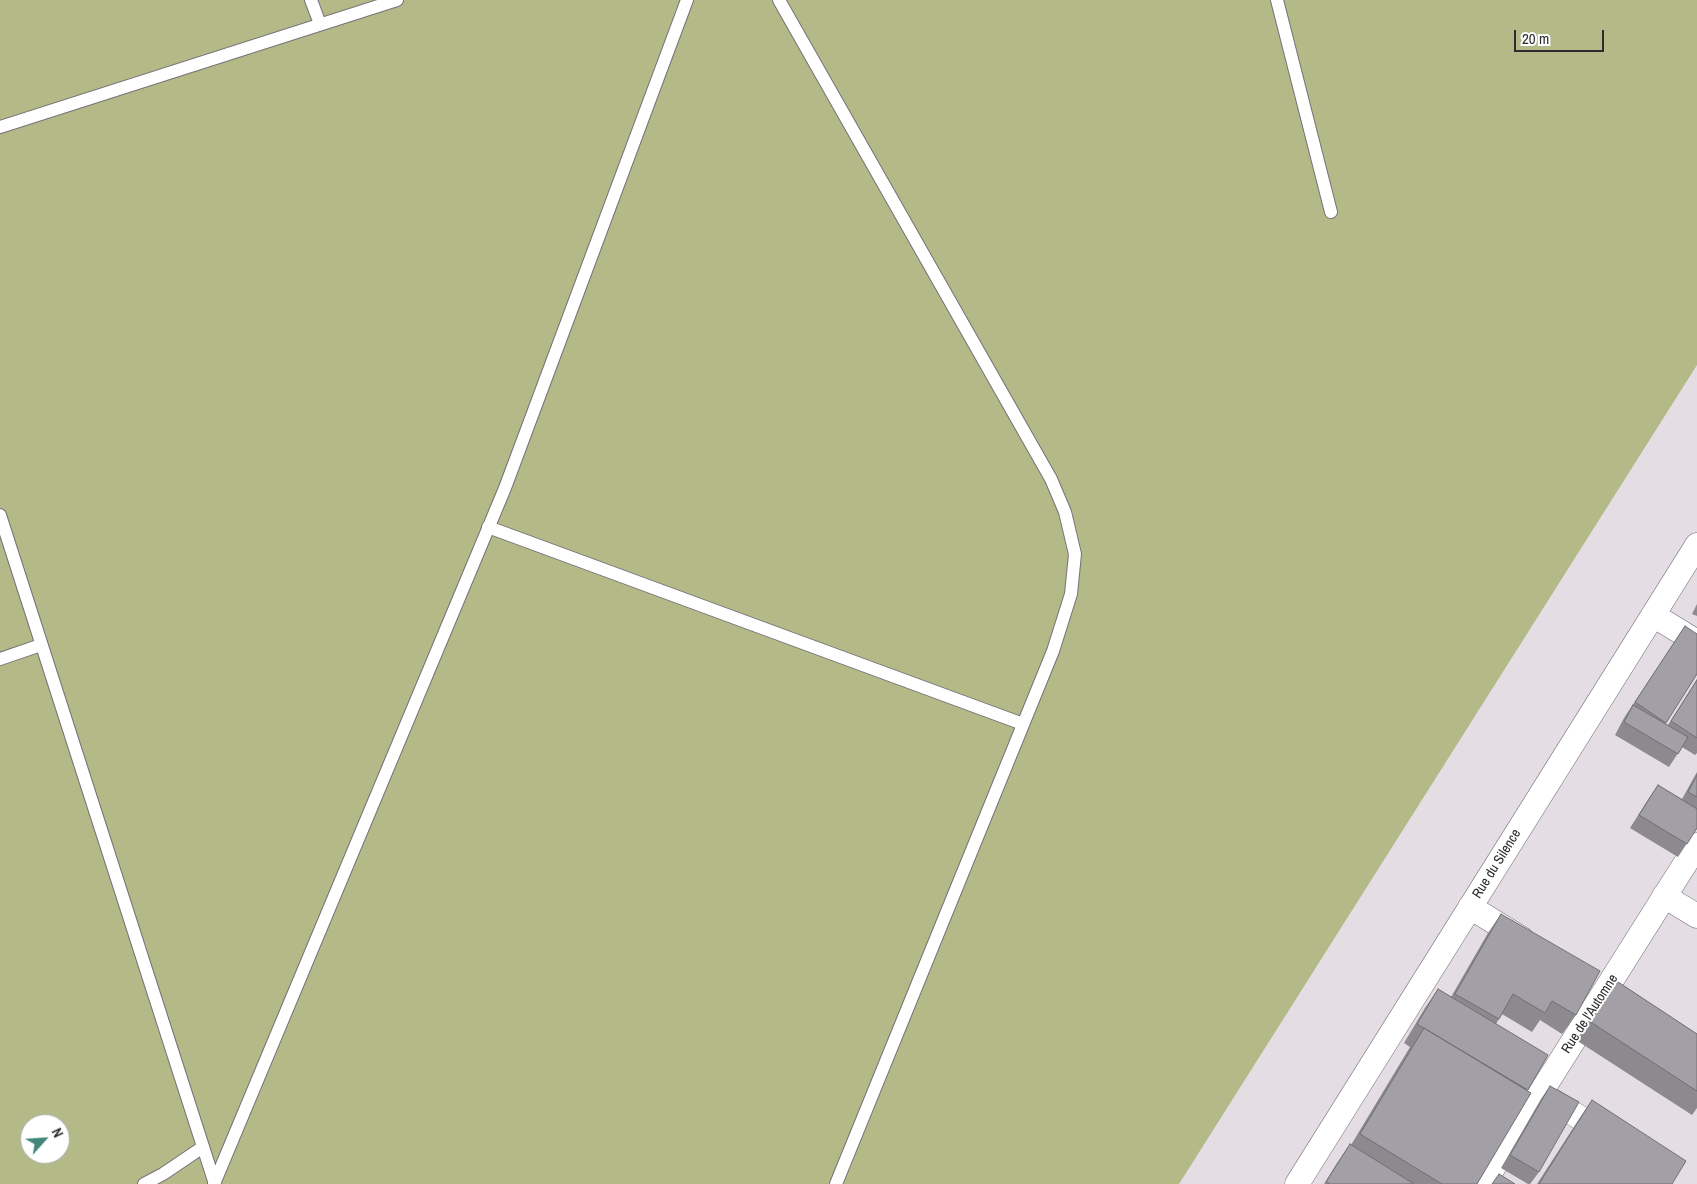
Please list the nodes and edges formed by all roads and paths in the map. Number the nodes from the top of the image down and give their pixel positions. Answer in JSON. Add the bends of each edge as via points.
{"nodes":[{"id":1,"x":311,"y":0,"type":"edge"},
{"id":2,"x":397,"y":0,"type":"edge"},
{"id":3,"x":687,"y":0,"type":"edge"},
{"id":4,"x":779,"y":0,"type":"edge"},
{"id":5,"x":1277,"y":0,"type":"edge"},
{"id":6,"x":320,"y":24,"type":"junction"},
{"id":7,"x":0,"y":127,"type":"edge"},
{"id":8,"x":1331,"y":212,"type":"dead end"},
{"id":9,"x":0,"y":514,"type":"edge"},
{"id":10,"x":488,"y":527,"type":"junction"},
{"id":11,"x":1697,"y":545,"type":"edge"},
{"id":12,"x":1653,"y":615,"type":"junction"},
{"id":13,"x":1697,"y":642,"type":"edge"},
{"id":14,"x":41,"y":645,"type":"junction"},
{"id":15,"x":0,"y":659,"type":"edge"},
{"id":16,"x":1023,"y":724,"type":"junction"},
{"id":17,"x":1697,"y":845,"type":"edge"},
{"id":18,"x":1664,"y":896,"type":"junction"},
{"id":19,"x":1470,"y":907,"type":"junction"},
{"id":20,"x":1697,"y":916,"type":"edge"},
{"id":21,"x":1538,"y":948,"type":"edge"},
{"id":22,"x":1539,"y":1093,"type":"junction"},
{"id":23,"x":203,"y":1146,"type":"junction"},
{"id":24,"x":1628,"y":1147,"type":"edge"},
{"id":25,"x":144,"y":1184,"type":"edge"},
{"id":26,"x":214,"y":1184,"type":"edge"},
{"id":27,"x":836,"y":1184,"type":"edge"},
{"id":28,"x":1297,"y":1184,"type":"edge"},
{"id":29,"x":1483,"y":1184,"type":"edge"}],
"edges":[{"from":1,"to":6,"type":"lane"},
{"from":2,"to":6,"type":"lane"},
{"from":3,"to":10,"type":"lane"},
{"from":4,"to":16,"type":"lane","via":[[1051,479],[1066,512],[1075,554],[1071,594],[1053,651]]},
{"from":5,"to":8,"type":"lane"},
{"from":6,"to":7,"type":"lane"},
{"from":9,"to":14,"type":"lane"},
{"from":10,"to":16,"type":"lane"},
{"from":10,"to":26,"type":"lane"},
{"from":11,"to":12,"type":"street","name":"Rue du Silence"},
{"from":12,"to":13,"type":"street"},
{"from":12,"to":19,"type":"street","name":"Rue du Silence"},
{"from":14,"to":15,"type":"lane"},
{"from":14,"to":23,"type":"lane"},
{"from":16,"to":27,"type":"lane"},
{"from":17,"to":18,"type":"street","name":"Rue de l'Automne"},
{"from":18,"to":20,"type":"street"},
{"from":18,"to":22,"type":"street","name":"Rue de l'Automne"},
{"from":19,"to":21,"type":"street"},
{"from":19,"to":28,"type":"street","name":"Rue du Silence"},
{"from":22,"to":24,"type":"street"},
{"from":22,"to":29,"type":"street","name":"Rue de l'Automne"},
{"from":23,"to":25,"type":"lane"},
{"from":23,"to":26,"type":"lane"}]}
